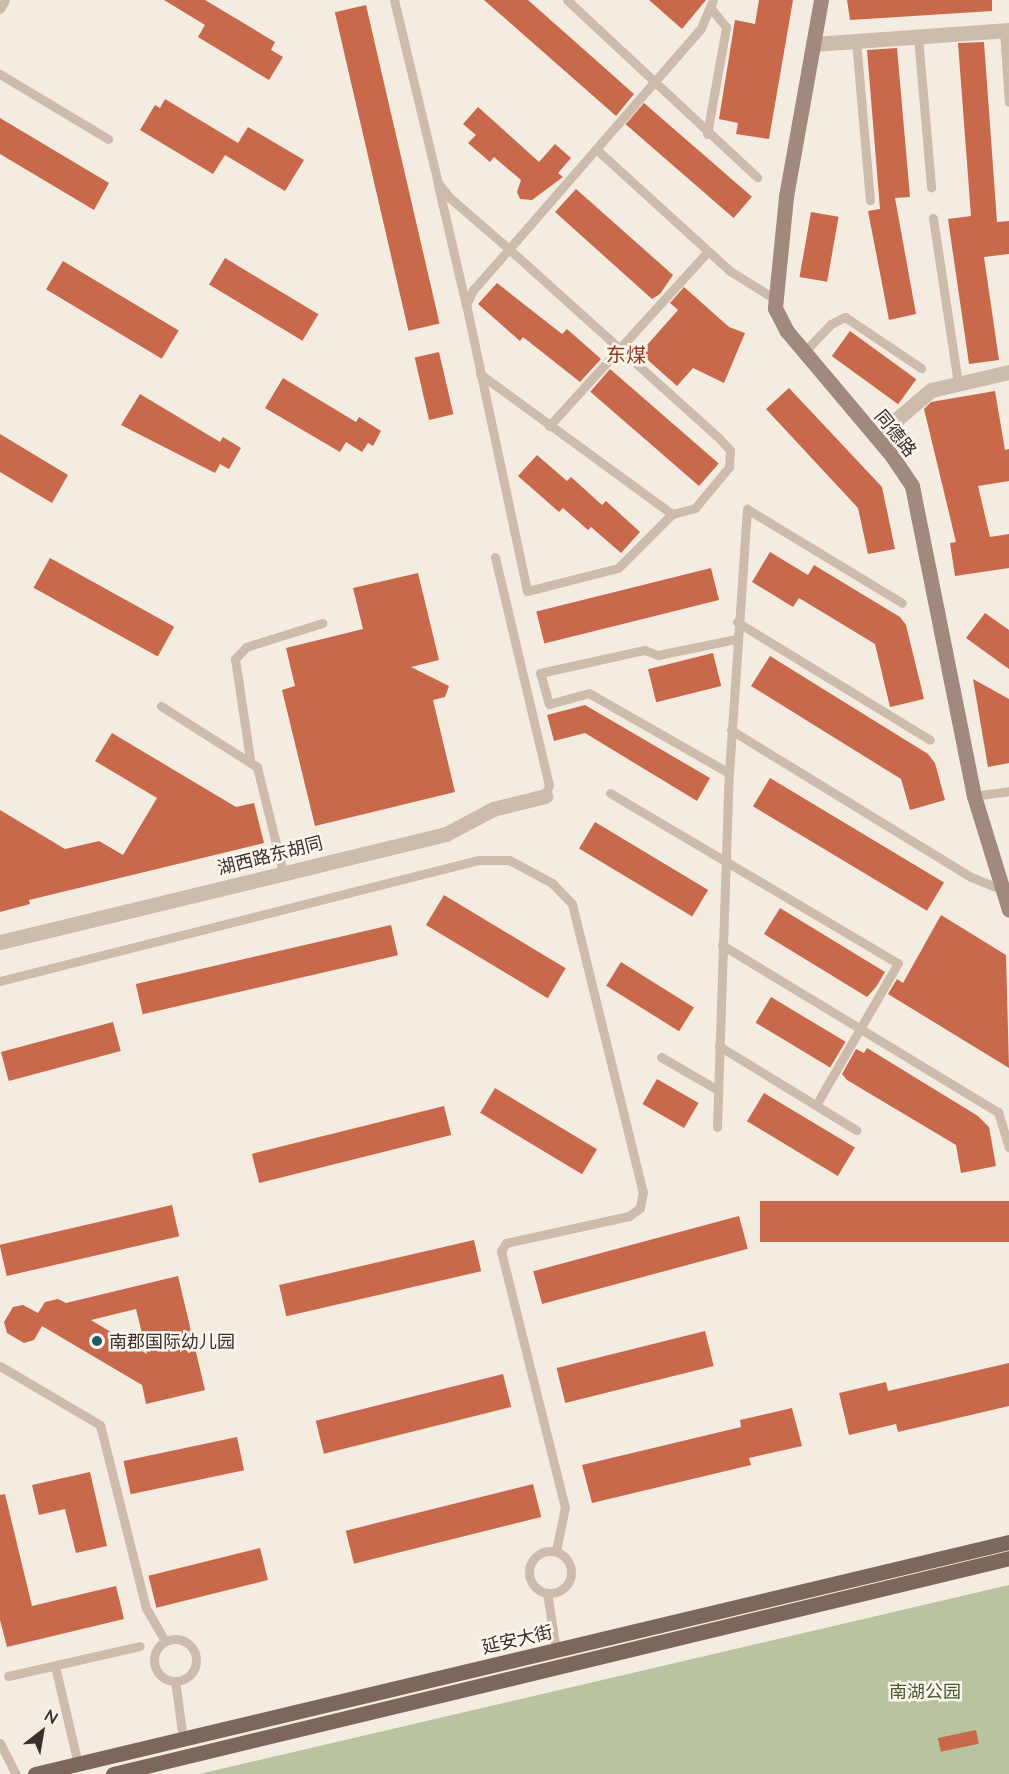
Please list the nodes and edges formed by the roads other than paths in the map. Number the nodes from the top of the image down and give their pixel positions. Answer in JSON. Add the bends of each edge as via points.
{"nodes":[{"id":1,"x":5,"y":0,"type":"edge"},
{"id":2,"x":394,"y":0,"type":"edge"},
{"id":3,"x":567,"y":0,"type":"edge"},
{"id":4,"x":713,"y":0,"type":"edge"},
{"id":5,"x":821,"y":0,"type":"edge"},
{"id":6,"x":0,"y":9,"type":"edge"},
{"id":7,"x":712,"y":10,"type":"junction"},
{"id":8,"x":1006,"y":30,"type":"edge"},
{"id":9,"x":918,"y":37,"type":"junction"},
{"id":10,"x":856,"y":41,"type":"junction"},
{"id":11,"x":814,"y":44,"type":"junction"},
{"id":12,"x":0,"y":74,"type":"edge"},
{"id":13,"x":657,"y":79,"type":"junction"},
{"id":14,"x":1009,"y":102,"type":"edge"},
{"id":15,"x":707,"y":134,"type":"junction"},
{"id":16,"x":108,"y":139,"type":"dead end"},
{"id":17,"x":596,"y":149,"type":"junction"},
{"id":18,"x":757,"y":177,"type":"dead end"},
{"id":19,"x":438,"y":183,"type":"junction"},
{"id":20,"x":931,"y":187,"type":"dead end"},
{"id":21,"x":870,"y":201,"type":"dead end"},
{"id":22,"x":933,"y":218,"type":"dead end"},
{"id":23,"x":509,"y":249,"type":"junction"},
{"id":24,"x":708,"y":251,"type":"junction"},
{"id":25,"x":775,"y":299,"type":"junction"},
{"id":26,"x":466,"y":305,"type":"junction"},
{"id":27,"x":621,"y":349,"type":"junction"},
{"id":28,"x":804,"y":352,"type":"junction"},
{"id":29,"x":921,"y":368,"type":"dead end"},
{"id":30,"x":1009,"y":372,"type":"edge"},
{"id":31,"x":480,"y":374,"type":"junction"},
{"id":32,"x":958,"y":384,"type":"junction"},
{"id":33,"x":549,"y":426,"type":"junction"},
{"id":34,"x":876,"y":437,"type":"junction"},
{"id":35,"x":672,"y":514,"type":"junction"},
{"id":36,"x":495,"y":557,"type":"dead end"},
{"id":37,"x":902,"y":603,"type":"dead end"},
{"id":38,"x":737,"y":622,"type":"junction"},
{"id":39,"x":322,"y":623,"type":"dead end"},
{"id":40,"x":736,"y":639,"type":"junction"},
{"id":41,"x":161,"y":706,"type":"dead end"},
{"id":42,"x":731,"y":730,"type":"junction"},
{"id":43,"x":930,"y":740,"type":"dead end"},
{"id":44,"x":250,"y":759,"type":"junction"},
{"id":45,"x":729,"y":773,"type":"junction"},
{"id":46,"x":1009,"y":791,"type":"edge"},
{"id":47,"x":610,"y":793,"type":"dead end"},
{"id":48,"x":545,"y":796,"type":"joint"},
{"id":49,"x":974,"y":796,"type":"junction"},
{"id":50,"x":725,"y":861,"type":"junction"},
{"id":51,"x":283,"y":872,"type":"junction"},
{"id":52,"x":1000,"y":889,"type":"junction"},
{"id":53,"x":1009,"y":910,"type":"edge"},
{"id":54,"x":0,"y":942,"type":"edge"},
{"id":55,"x":722,"y":945,"type":"junction"},
{"id":56,"x":0,"y":981,"type":"edge"},
{"id":57,"x":861,"y":1028,"type":"junction"},
{"id":58,"x":719,"y":1046,"type":"junction"},
{"id":59,"x":662,"y":1057,"type":"dead end"},
{"id":60,"x":718,"y":1090,"type":"junction"},
{"id":61,"x":816,"y":1105,"type":"junction"},
{"id":62,"x":717,"y":1127,"type":"dead end"},
{"id":63,"x":856,"y":1130,"type":"dead end"},
{"id":64,"x":1009,"y":1147,"type":"edge"},
{"id":65,"x":0,"y":1366,"type":"edge"},
{"id":66,"x":1009,"y":1542,"type":"edge"},
{"id":67,"x":556,"y":1551,"type":"junction"},
{"id":68,"x":1009,"y":1558,"type":"edge"},
{"id":69,"x":548,"y":1593,"type":"junction"},
{"id":70,"x":165,"y":1641,"type":"junction"},
{"id":71,"x":140,"y":1646,"type":"dead end"},
{"id":72,"x":556,"y":1650,"type":"junction"},
{"id":73,"x":55,"y":1666,"type":"junction"},
{"id":74,"x":8,"y":1676,"type":"dead end"},
{"id":75,"x":175,"y":1681,"type":"junction"},
{"id":76,"x":183,"y":1739,"type":"junction"},
{"id":77,"x":0,"y":1743,"type":"edge"},
{"id":78,"x":78,"y":1764,"type":"junction"},
{"id":79,"x":16,"y":1774,"type":"edge"},
{"id":80,"x":35,"y":1774,"type":"edge"},
{"id":81,"x":113,"y":1774,"type":"edge"}],
"edges":[{"from":1,"to":6,"type":"lane"},
{"from":2,"to":19,"type":"lane"},
{"from":3,"to":13,"type":"lane"},
{"from":4,"to":7,"type":"lane"},
{"from":5,"to":11,"type":"street","name":"同德路"},
{"from":7,"to":13,"type":"lane"},
{"from":7,"to":15,"type":"lane","via":[[726,27]]},
{"from":8,"to":9,"type":"street"},
{"from":8,"to":14,"type":"lane"},
{"from":9,"to":10,"type":"street"},
{"from":9,"to":20,"type":"lane"},
{"from":10,"to":11,"type":"street"},
{"from":10,"to":21,"type":"lane"},
{"from":11,"to":25,"type":"street","name":"同德路","via":[[786,197]]},
{"from":12,"to":16,"type":"lane"},
{"from":13,"to":15,"type":"lane"},
{"from":13,"to":17,"type":"lane"},
{"from":15,"to":18,"type":"lane"},
{"from":17,"to":23,"type":"lane"},
{"from":17,"to":24,"type":"lane"},
{"from":19,"to":23,"type":"lane"},
{"from":19,"to":26,"type":"lane"},
{"from":22,"to":32,"type":"lane"},
{"from":23,"to":26,"type":"lane"},
{"from":23,"to":27,"type":"lane"},
{"from":24,"to":25,"type":"lane","via":[[730,272]]},
{"from":24,"to":27,"type":"lane"},
{"from":25,"to":28,"type":"street","name":"同德路","via":[[786,330]]},
{"from":26,"to":31,"type":"lane"},
{"from":27,"to":33,"type":"lane"},
{"from":27,"to":35,"type":"lane","via":[[730,450],[729,467],[708,493],[694,508]]},
{"from":28,"to":29,"type":"lane","via":[[831,324],[845,317]]},
{"from":28,"to":34,"type":"street","name":"同德路"},
{"from":30,"to":32,"type":"street"},
{"from":31,"to":33,"type":"lane"},
{"from":31,"to":35,"type":"lane","via":[[527,591],[618,568]]},
{"from":32,"to":34,"type":"street","via":[[931,390]]},
{"from":33,"to":35,"type":"lane"},
{"from":34,"to":49,"type":"street","name":"同德路","via":[[912,486]]},
{"from":36,"to":48,"type":"lane","via":[[549,785]]},
{"from":37,"to":38,"type":"lane","via":[[747,509]]},
{"from":38,"to":40,"type":"lane"},
{"from":38,"to":43,"type":"lane"},
{"from":39,"to":44,"type":"lane","via":[[246,647],[235,659]]},
{"from":40,"to":42,"type":"lane"},
{"from":40,"to":45,"type":"lane","via":[[658,655],[644,650],[540,673],[549,704],[589,693]]},
{"from":41,"to":44,"type":"lane"},
{"from":42,"to":45,"type":"lane"},
{"from":42,"to":52,"type":"lane","via":[[971,877]]},
{"from":44,"to":51,"type":"lane","via":[[256,767]]},
{"from":45,"to":50,"type":"lane"},
{"from":46,"to":49,"type":"lane"},
{"from":47,"to":50,"type":"lane"},
{"from":48,"to":51,"type":"street","name":"湖西路东胡同","via":[[493,809],[446,834]]},
{"from":49,"to":52,"type":"street","name":"同德路"},
{"from":50,"to":55,"type":"lane"},
{"from":50,"to":57,"type":"lane","via":[[898,963]]},
{"from":51,"to":54,"type":"street","name":"湖西路东胡同"},
{"from":52,"to":53,"type":"street","name":"同德路"},
{"from":55,"to":57,"type":"lane"},
{"from":55,"to":58,"type":"lane"},
{"from":56,"to":67,"type":"lane","via":[[479,860],[509,860],[552,882],[572,904],[643,1192],[640,1208],[629,1216],[506,1243],[501,1251],[565,1507]]},
{"from":57,"to":61,"type":"lane"},
{"from":57,"to":64,"type":"lane","via":[[998,1112]]},
{"from":58,"to":60,"type":"lane"},
{"from":58,"to":61,"type":"lane"},
{"from":59,"to":60,"type":"lane"},
{"from":60,"to":62,"type":"lane"},
{"from":61,"to":63,"type":"lane"},
{"from":65,"to":70,"type":"lane","via":[[100,1425],[146,1608]]},
{"from":66,"to":72,"type":"main road","name":"延安大街"},
{"from":67,"to":69,"type":"lane","via":[[568,1561],[571,1576],[563,1589]]},
{"from":67,"to":69,"type":"lane","via":[[538,1555],[530,1565],[534,1585]]},
{"from":68,"to":81,"type":"main road","name":"延安大街"},
{"from":69,"to":72,"type":"lane"},
{"from":70,"to":75,"type":"lane","via":[[155,1653],[156,1669]]},
{"from":70,"to":75,"type":"lane","via":[[185,1641],[196,1658],[189,1676]]},
{"from":71,"to":73,"type":"lane"},
{"from":72,"to":76,"type":"main road","name":"延安大街"},
{"from":73,"to":74,"type":"lane"},
{"from":73,"to":78,"type":"lane"},
{"from":75,"to":76,"type":"lane"},
{"from":76,"to":78,"type":"main road","name":"延安大街"},
{"from":77,"to":79,"type":"lane"},
{"from":78,"to":80,"type":"main road","name":"延安大街"}]}
